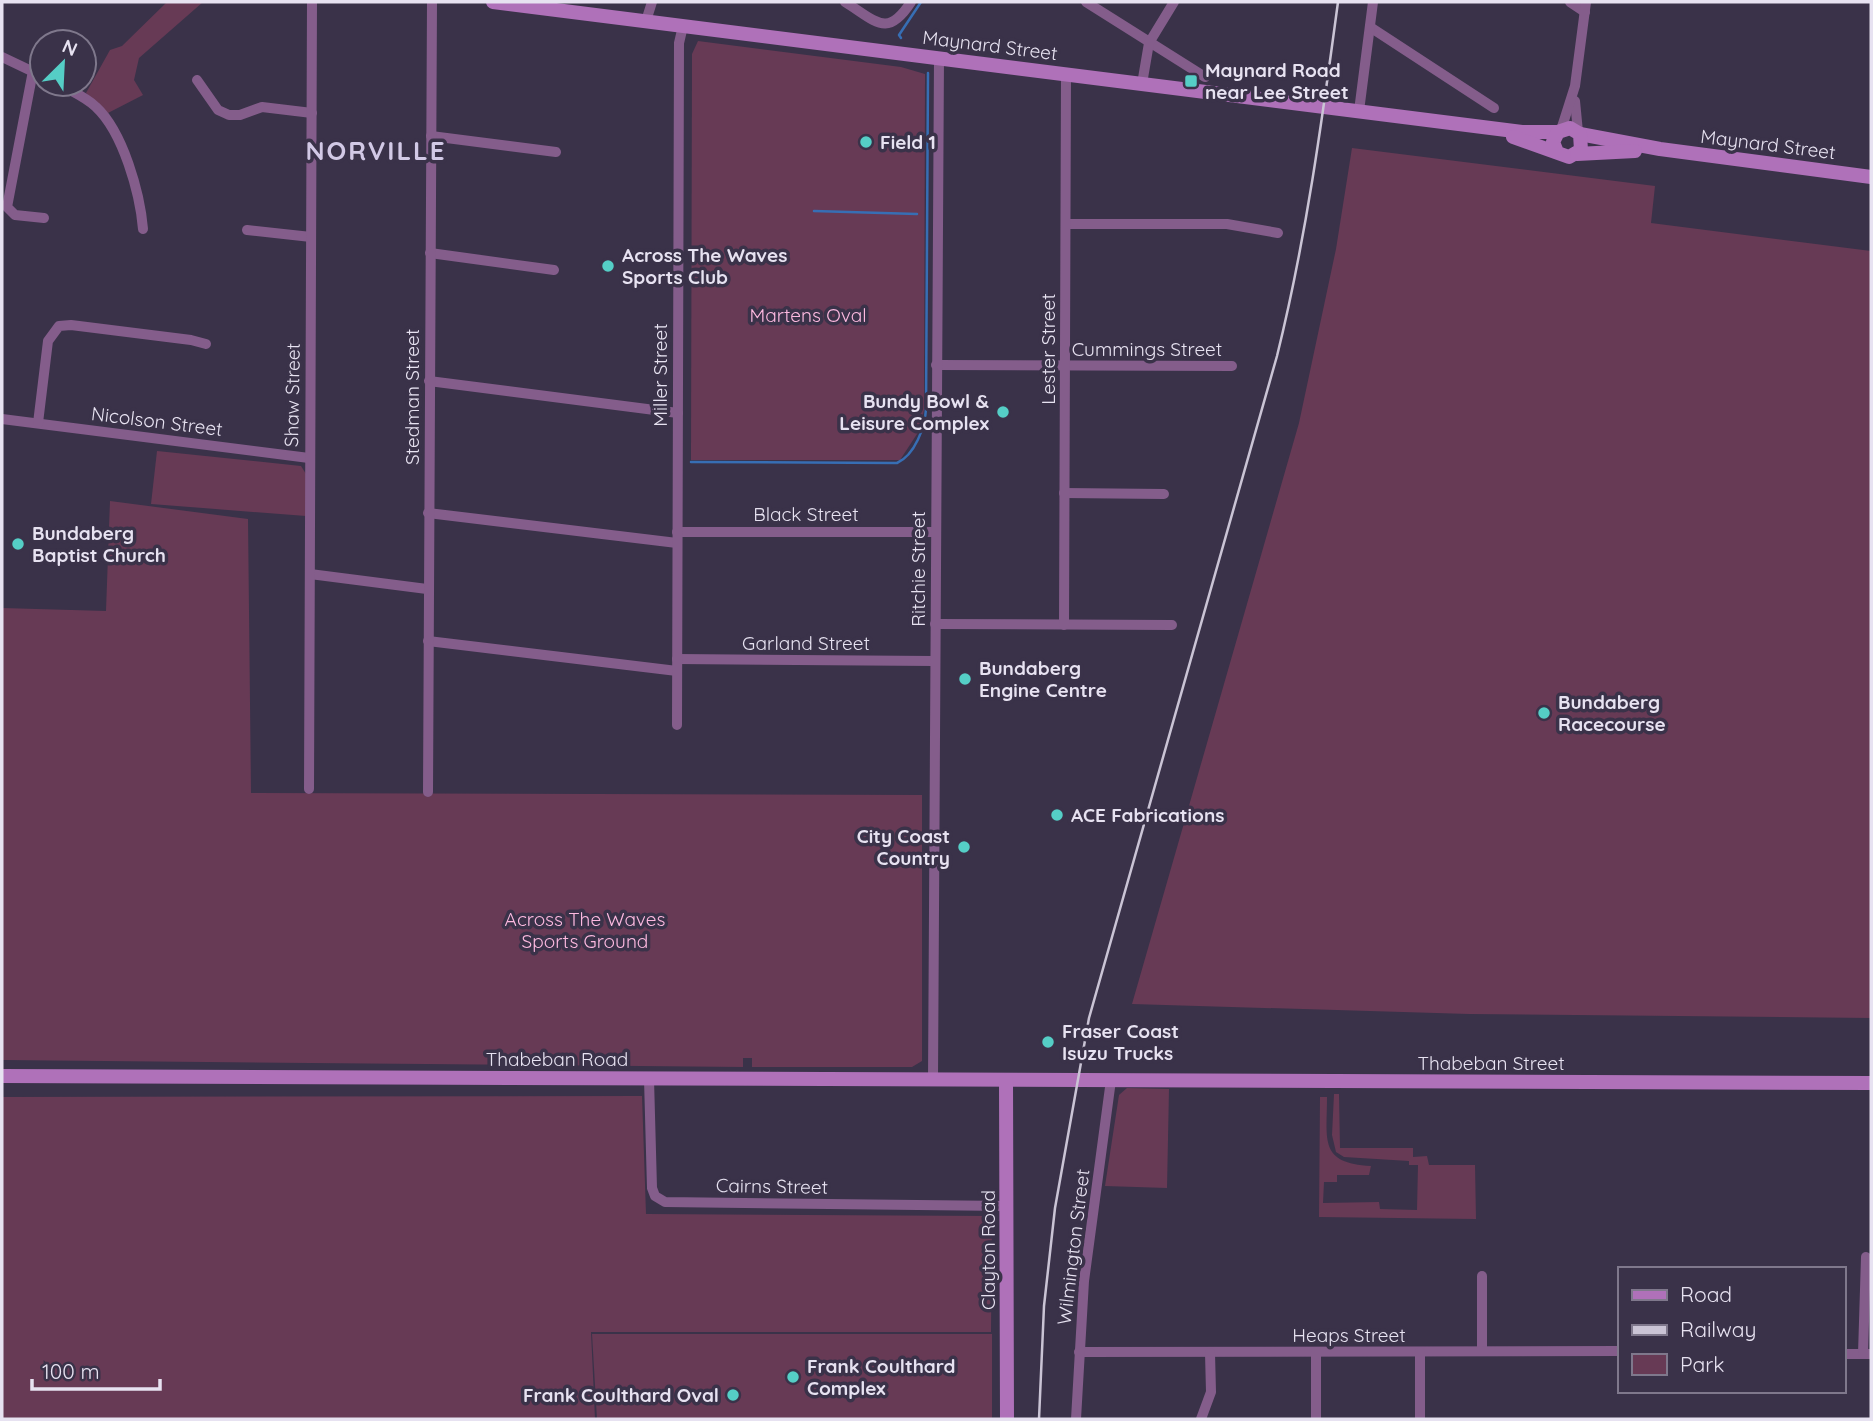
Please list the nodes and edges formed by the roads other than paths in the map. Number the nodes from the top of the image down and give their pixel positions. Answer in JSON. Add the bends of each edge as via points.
{"nodes":[{"id":1,"x":312,"y":2,"type":"edge"},
{"id":2,"x":432,"y":2,"type":"edge"},
{"id":3,"x":493,"y":2,"type":"edge"},
{"id":4,"x":652,"y":2,"type":"edge"},
{"id":5,"x":845,"y":2,"type":"edge"},
{"id":6,"x":911,"y":2,"type":"edge"},
{"id":7,"x":1086,"y":2,"type":"edge"},
{"id":8,"x":1174,"y":2,"type":"edge"},
{"id":9,"x":1373,"y":2,"type":"edge"},
{"id":10,"x":1570,"y":2,"type":"edge"},
{"id":11,"x":1586,"y":7,"type":"edge"},
{"id":12,"x":646,"y":21,"type":"junction"},
{"id":13,"x":683,"y":26,"type":"junction"},
{"id":14,"x":1370,"y":27,"type":"junction"},
{"id":15,"x":1149,"y":43,"type":"junction"},
{"id":16,"x":2,"y":57,"type":"edge"},
{"id":17,"x":939,"y":58,"type":"junction"},
{"id":18,"x":28,"y":69,"type":"edge"},
{"id":19,"x":1066,"y":74,"type":"junction"},
{"id":20,"x":1205,"y":77,"type":"dead end"},
{"id":21,"x":197,"y":80,"type":"dead end"},
{"id":22,"x":1142,"y":84,"type":"junction"},
{"id":23,"x":1575,"y":86,"type":"junction"},
{"id":24,"x":32,"y":98,"type":"edge"},
{"id":25,"x":83,"y":98,"type":"edge"},
{"id":26,"x":1494,"y":108,"type":"dead end"},
{"id":27,"x":1359,"y":111,"type":"junction"},
{"id":28,"x":312,"y":113,"type":"junction"},
{"id":29,"x":1481,"y":127,"type":"junction"},
{"id":30,"x":1559,"y":131,"type":"junction"},
{"id":31,"x":1579,"y":133,"type":"junction"},
{"id":32,"x":431,"y":136,"type":"junction"},
{"id":33,"x":1660,"y":149,"type":"junction"},
{"id":34,"x":556,"y":152,"type":"dead end"},
{"id":35,"x":1557,"y":152,"type":"junction"},
{"id":36,"x":1577,"y":154,"type":"junction"},
{"id":37,"x":1871,"y":177,"type":"edge"},
{"id":38,"x":44,"y":218,"type":"dead end"},
{"id":39,"x":1066,"y":224,"type":"junction"},
{"id":40,"x":143,"y":229,"type":"dead end"},
{"id":41,"x":247,"y":230,"type":"dead end"},
{"id":42,"x":1278,"y":233,"type":"dead end"},
{"id":43,"x":311,"y":237,"type":"junction"},
{"id":44,"x":430,"y":253,"type":"junction"},
{"id":45,"x":554,"y":270,"type":"dead end"},
{"id":46,"x":206,"y":344,"type":"dead end"},
{"id":47,"x":936,"y":365,"type":"junction"},
{"id":48,"x":1066,"y":366,"type":"junction"},
{"id":49,"x":1232,"y":366,"type":"dead end"},
{"id":50,"x":429,"y":381,"type":"junction"},
{"id":51,"x":678,"y":413,"type":"junction"},
{"id":52,"x":2,"y":419,"type":"edge"},
{"id":53,"x":38,"y":424,"type":"junction"},
{"id":54,"x":309,"y":457,"type":"junction"},
{"id":55,"x":1064,"y":493,"type":"junction"},
{"id":56,"x":1164,"y":494,"type":"dead end"},
{"id":57,"x":428,"y":513,"type":"junction"},
{"id":58,"x":935,"y":532,"type":"junction"},
{"id":59,"x":677,"y":537,"type":"junction"},
{"id":60,"x":310,"y":574,"type":"junction"},
{"id":61,"x":427,"y":589,"type":"junction"},
{"id":62,"x":935,"y":624,"type":"junction"},
{"id":63,"x":1064,"y":625,"type":"junction"},
{"id":64,"x":1172,"y":625,"type":"dead end"},
{"id":65,"x":428,"y":641,"type":"junction"},
{"id":66,"x":677,"y":659,"type":"junction"},
{"id":67,"x":934,"y":661,"type":"junction"},
{"id":68,"x":677,"y":671,"type":"junction"},
{"id":69,"x":677,"y":726,"type":"dead end"},
{"id":70,"x":309,"y":789,"type":"dead end"},
{"id":71,"x":428,"y":792,"type":"dead end"},
{"id":72,"x":2,"y":1076,"type":"edge"},
{"id":73,"x":649,"y":1079,"type":"junction"},
{"id":74,"x":933,"y":1080,"type":"junction"},
{"id":75,"x":1006,"y":1080,"type":"junction"},
{"id":76,"x":1111,"y":1080,"type":"junction"},
{"id":77,"x":1871,"y":1083,"type":"edge"},
{"id":78,"x":1007,"y":1206,"type":"junction"},
{"id":79,"x":1866,"y":1257,"type":"dead end"},
{"id":80,"x":1482,"y":1276,"type":"dead end"},
{"id":81,"x":1482,"y":1351,"type":"junction"},
{"id":82,"x":1079,"y":1352,"type":"junction"},
{"id":83,"x":1316,"y":1352,"type":"junction"},
{"id":84,"x":1420,"y":1352,"type":"junction"},
{"id":85,"x":1618,"y":1352,"type":"edge"},
{"id":86,"x":1210,"y":1353,"type":"junction"},
{"id":87,"x":1845,"y":1354,"type":"edge"},
{"id":88,"x":1867,"y":1354,"type":"edge"},
{"id":89,"x":1007,"y":1419,"type":"edge"},
{"id":90,"x":1076,"y":1419,"type":"edge"},
{"id":91,"x":1201,"y":1419,"type":"edge"},
{"id":92,"x":1316,"y":1419,"type":"edge"},
{"id":93,"x":1420,"y":1419,"type":"edge"}],
"edges":[{"from":1,"to":28,"type":"street","name":"Shaw Street"},
{"from":2,"to":32,"type":"street","name":"Stedman Street"},
{"from":3,"to":12,"type":"street","name":"Maynard Street"},
{"from":4,"to":12,"type":"street"},
{"from":5,"to":6,"type":"street","via":[[888,24],[897,21]]},
{"from":7,"to":15,"type":"street"},
{"from":8,"to":15,"type":"street"},
{"from":9,"to":14,"type":"street"},
{"from":10,"to":11,"type":"street"},
{"from":11,"to":23,"type":"street"},
{"from":12,"to":13,"type":"street","name":"Maynard Street"},
{"from":13,"to":17,"type":"street","name":"Maynard Street"},
{"from":13,"to":51,"type":"street","name":"Miller Street","via":[[679,56]]},
{"from":14,"to":26,"type":"street"},
{"from":14,"to":27,"type":"street"},
{"from":15,"to":20,"type":"street"},
{"from":15,"to":22,"type":"street"},
{"from":16,"to":18,"type":"street"},
{"from":17,"to":19,"type":"street","name":"Maynard Street"},
{"from":17,"to":47,"type":"street","name":"Ritchie Street"},
{"from":19,"to":22,"type":"street","name":"Maynard Street"},
{"from":19,"to":39,"type":"street","name":"Lester Street"},
{"from":21,"to":28,"type":"street","via":[[218,110],[229,115],[262,107]]},
{"from":22,"to":27,"type":"street","name":"Maynard Street"},
{"from":23,"to":30,"type":"street"},
{"from":23,"to":31,"type":"street"},
{"from":24,"to":38,"type":"street","via":[[7,207],[15,215]]},
{"from":25,"to":40,"type":"street","via":[[104,117],[136,185]]},
{"from":27,"to":29,"type":"street","name":"Maynard Street"},
{"from":28,"to":43,"type":"street","name":"Shaw Street"},
{"from":29,"to":30,"type":"street","name":"Maynard Street","via":[[1542,134]]},
{"from":29,"to":35,"type":"street","name":"Maynard Street"},
{"from":30,"to":31,"type":"street","via":[[1570,128]]},
{"from":30,"to":35,"type":"street","via":[[1553,142]]},
{"from":31,"to":33,"type":"street","name":"Maynard Street"},
{"from":31,"to":36,"type":"street","via":[[1583,145]]},
{"from":32,"to":34,"type":"street"},
{"from":32,"to":44,"type":"street","name":"Stedman Street"},
{"from":33,"to":36,"type":"street","name":"Maynard Street"},
{"from":33,"to":37,"type":"street","name":"Maynard Street"},
{"from":35,"to":36,"type":"street","via":[[1566,157]]},
{"from":39,"to":42,"type":"street","via":[[1227,224]]},
{"from":39,"to":48,"type":"street","name":"Lester Street"},
{"from":41,"to":43,"type":"street"},
{"from":43,"to":54,"type":"street","name":"Shaw Street"},
{"from":44,"to":45,"type":"street"},
{"from":44,"to":50,"type":"street","name":"Stedman Street"},
{"from":46,"to":53,"type":"street","via":[[84,326],[59,327],[48,341]]},
{"from":47,"to":48,"type":"street","name":"Cummings Street"},
{"from":47,"to":58,"type":"street","name":"Ritchie Street"},
{"from":48,"to":49,"type":"street","name":"Cummings Street"},
{"from":48,"to":55,"type":"street","name":"Lester Street"},
{"from":50,"to":51,"type":"street"},
{"from":50,"to":57,"type":"street","name":"Stedman Street"},
{"from":51,"to":59,"type":"street","name":"Miller Street"},
{"from":52,"to":53,"type":"street","name":"Nicolson Street"},
{"from":53,"to":54,"type":"street","name":"Nicolson Street"},
{"from":54,"to":60,"type":"street","name":"Shaw Street"},
{"from":55,"to":56,"type":"street"},
{"from":55,"to":63,"type":"street","name":"Lester Street"},
{"from":57,"to":59,"type":"street","name":"Black Street"},
{"from":57,"to":61,"type":"street","name":"Stedman Street"},
{"from":58,"to":59,"type":"street","name":"Black Street"},
{"from":58,"to":62,"type":"street","name":"Ritchie Street"},
{"from":59,"to":66,"type":"street","name":"Miller Street"},
{"from":60,"to":61,"type":"street"},
{"from":60,"to":70,"type":"street","name":"Shaw Street"},
{"from":61,"to":65,"type":"street","name":"Stedman Street"},
{"from":62,"to":63,"type":"street"},
{"from":62,"to":67,"type":"street","name":"Ritchie Street"},
{"from":63,"to":64,"type":"street"},
{"from":65,"to":68,"type":"street"},
{"from":65,"to":71,"type":"street","name":"Stedman Street"},
{"from":66,"to":67,"type":"street","name":"Garland Street"},
{"from":66,"to":68,"type":"street","name":"Miller Street"},
{"from":67,"to":74,"type":"street","name":"Ritchie Street"},
{"from":68,"to":69,"type":"street","name":"Miller Street"},
{"from":72,"to":73,"type":"street","name":"Thabeban Road"},
{"from":73,"to":74,"type":"street","name":"Thabeban Road"},
{"from":73,"to":78,"type":"street","name":"Cairns Street","via":[[652,1188],[665,1202]]},
{"from":74,"to":75,"type":"street","name":"Thabeban Road"},
{"from":75,"to":76,"type":"street","name":"Thabeban Road"},
{"from":75,"to":78,"type":"street","name":"Clayton Road"},
{"from":76,"to":77,"type":"street","name":"Thabeban Street"},
{"from":76,"to":82,"type":"street","name":"Wilmington Street"},
{"from":78,"to":89,"type":"street","name":"Clayton Road"},
{"from":79,"to":88,"type":"street"},
{"from":80,"to":81,"type":"street"},
{"from":81,"to":84,"type":"street","name":"Heaps Street"},
{"from":81,"to":85,"type":"street","name":"Heaps Street"},
{"from":82,"to":86,"type":"street","name":"Heaps Street"},
{"from":82,"to":90,"type":"street","name":"Wilmington Street"},
{"from":83,"to":84,"type":"street","name":"Heaps Street"},
{"from":83,"to":86,"type":"street","name":"Heaps Street"},
{"from":83,"to":92,"type":"street"},
{"from":84,"to":93,"type":"street"},
{"from":86,"to":91,"type":"street","via":[[1211,1392]]},
{"from":87,"to":88,"type":"street"}]}
